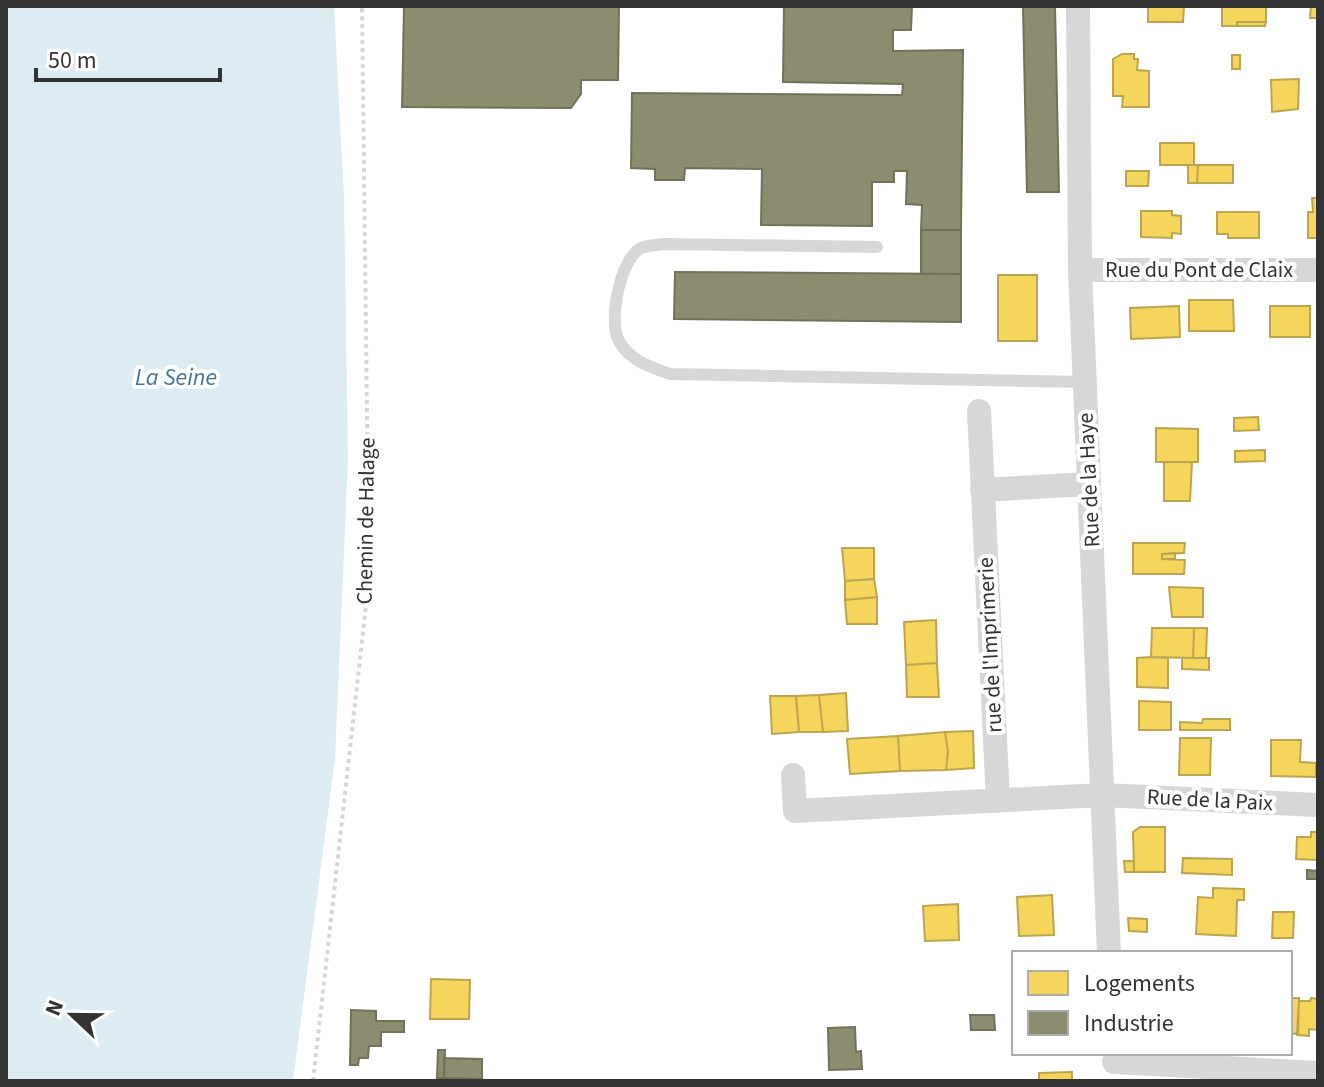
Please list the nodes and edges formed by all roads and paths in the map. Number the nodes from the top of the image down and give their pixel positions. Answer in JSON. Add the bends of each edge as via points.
{"nodes":[{"id":1,"x":362,"y":6,"type":"edge"},
{"id":2,"x":1078,"y":6,"type":"edge"},
{"id":3,"x":877,"y":247,"type":"dead end"},
{"id":4,"x":1080,"y":270,"type":"junction"},
{"id":5,"x":1318,"y":270,"type":"edge"},
{"id":6,"x":1085,"y":382,"type":"junction"},
{"id":7,"x":979,"y":411,"type":"dead end"},
{"id":8,"x":1089,"y":484,"type":"junction"},
{"id":9,"x":982,"y":490,"type":"junction"},
{"id":10,"x":793,"y":775,"type":"dead end"},
{"id":11,"x":1102,"y":795,"type":"junction"},
{"id":12,"x":998,"y":801,"type":"junction"},
{"id":13,"x":1318,"y":805,"type":"edge"},
{"id":14,"x":1109,"y":951,"type":"edge"},
{"id":15,"x":1114,"y":1065,"type":"edge"},
{"id":16,"x":1318,"y":1073,"type":"edge"},
{"id":17,"x":313,"y":1081,"type":"edge"}],
"edges":[{"from":1,"to":17,"type":"path","name":"Chemin de Halage","via":[[369,578]]},
{"from":2,"to":4,"type":"street","name":"Rue de la Haye"},
{"from":3,"to":6,"type":"lane","via":[[642,248],[630,259],[615,302],[618,339],[641,364],[670,374]]},
{"from":4,"to":5,"type":"street","name":"Rue du Pont de Claix"},
{"from":4,"to":6,"type":"street","name":"Rue de la Haye"},
{"from":6,"to":8,"type":"street","name":"Rue de la Haye"},
{"from":7,"to":9,"type":"street","name":"rue de l'Imprimerie"},
{"from":8,"to":9,"type":"street"},
{"from":8,"to":11,"type":"street","name":"Rue de la Haye"},
{"from":9,"to":12,"type":"street","name":"rue de l'Imprimerie"},
{"from":10,"to":12,"type":"street","via":[[795,811]]},
{"from":11,"to":12,"type":"street"},
{"from":11,"to":13,"type":"street","name":"Rue de la Paix"},
{"from":11,"to":14,"type":"street","name":"Rue de la Haye"},
{"from":15,"to":16,"type":"street"}]}
